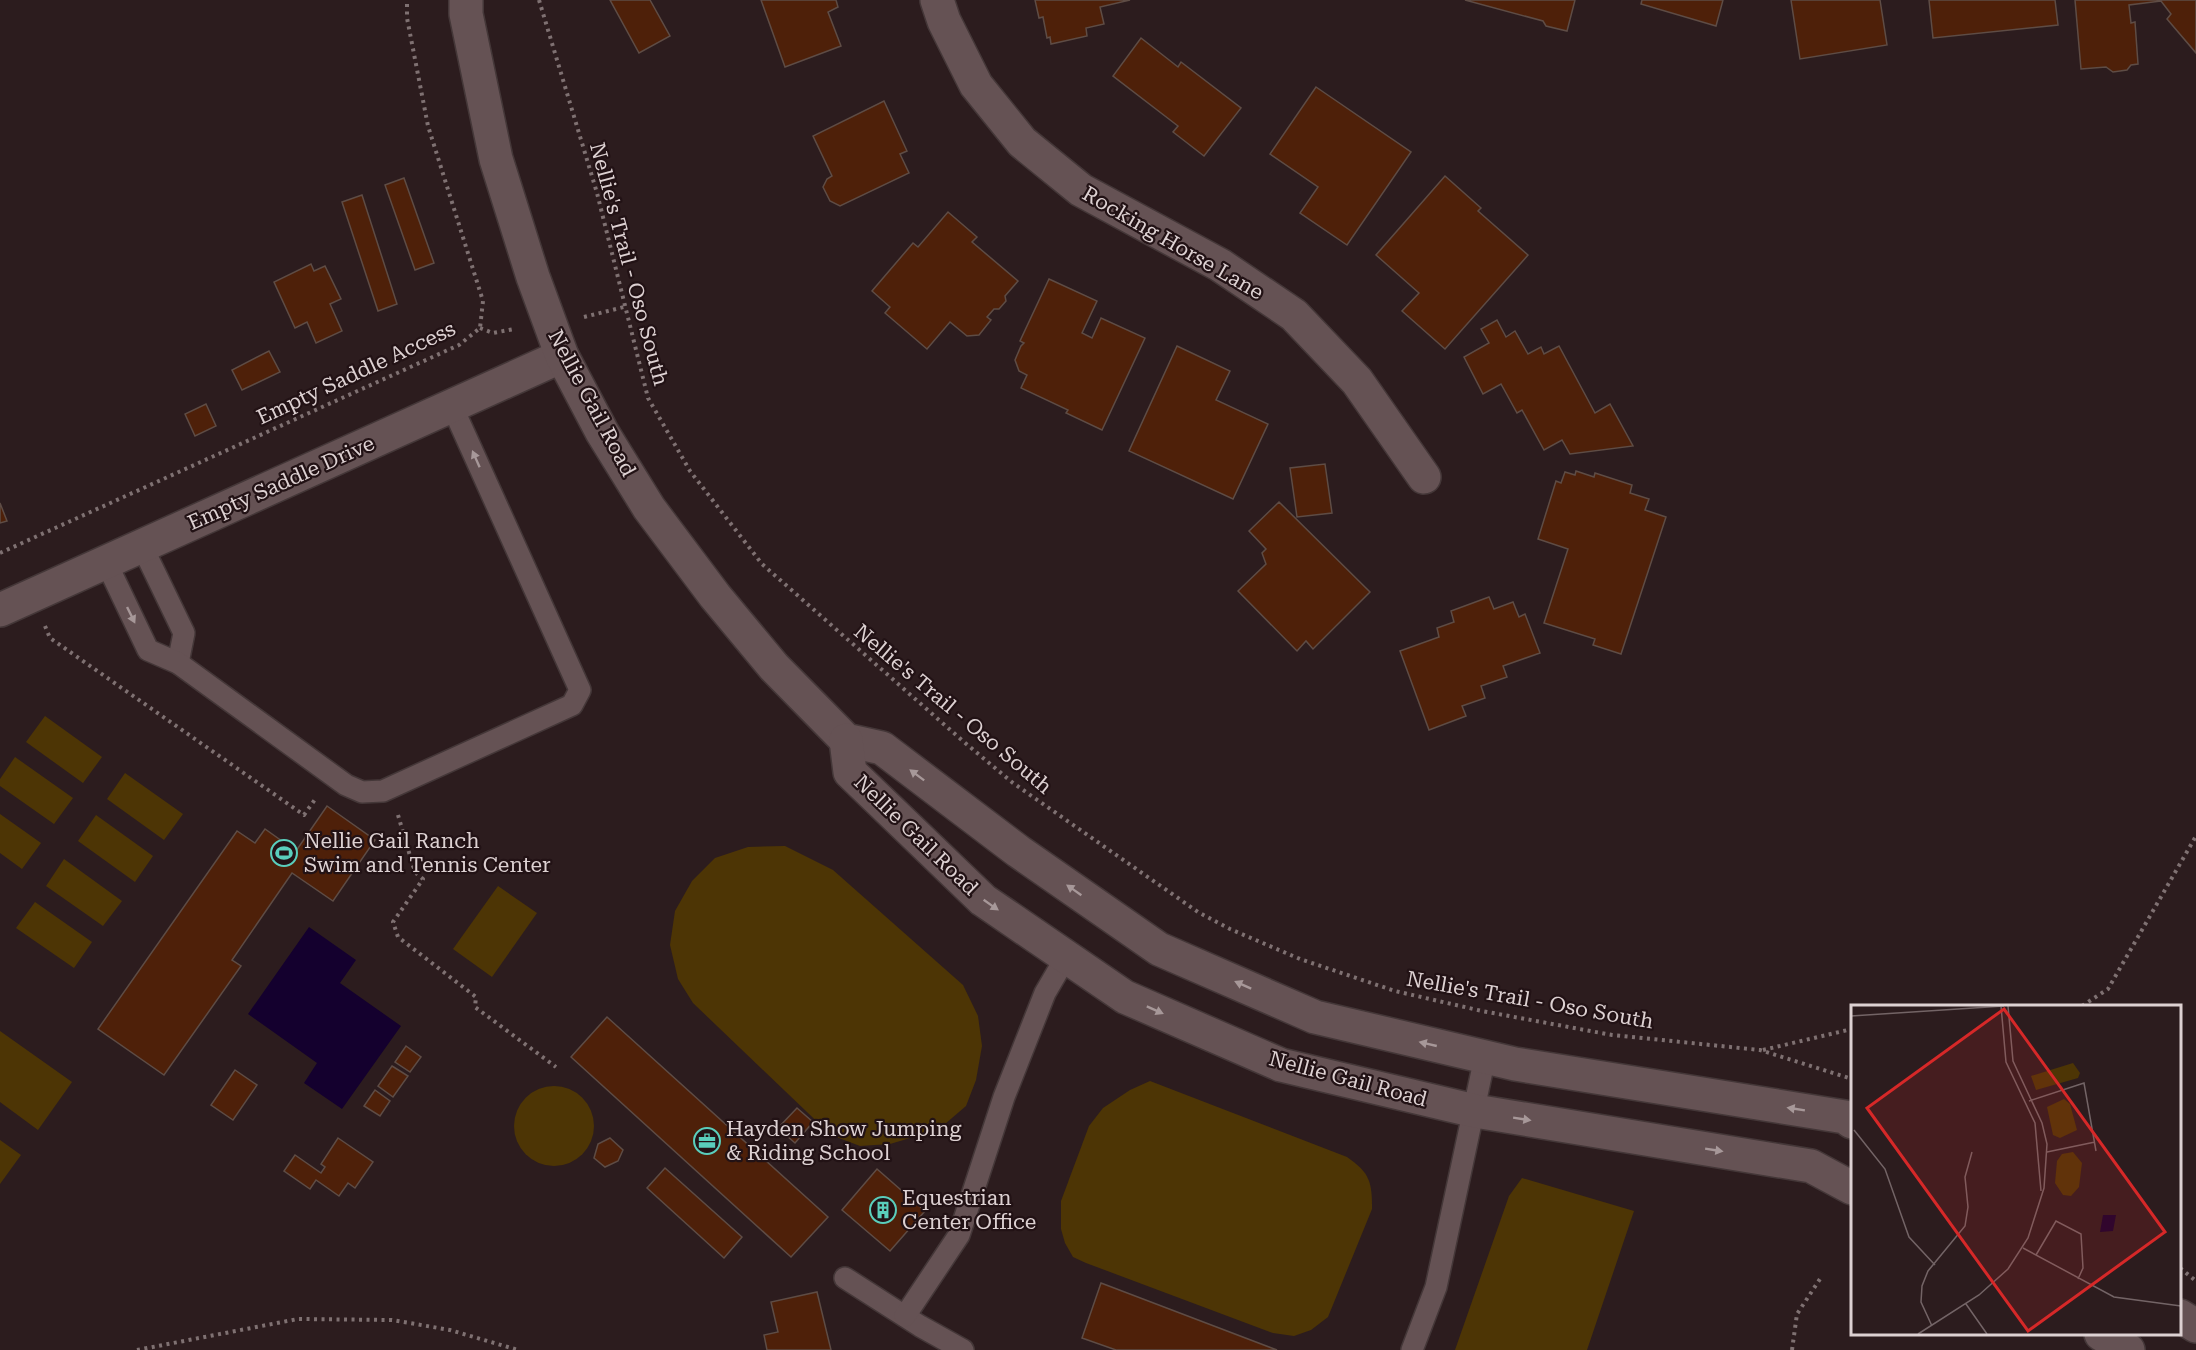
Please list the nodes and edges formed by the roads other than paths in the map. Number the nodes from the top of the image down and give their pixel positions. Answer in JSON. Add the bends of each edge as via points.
{"nodes":[{"id":1,"x":466,"y":0,"type":"edge"},
{"id":2,"x":937,"y":0,"type":"edge"},
{"id":3,"x":562,"y":356,"type":"junction"},
{"id":4,"x":452,"y":406,"type":"junction"},
{"id":5,"x":1424,"y":477,"type":"dead end"},
{"id":6,"x":142,"y":546,"type":"junction"},
{"id":7,"x":106,"y":562,"type":"junction"},
{"id":8,"x":0,"y":610,"type":"edge"},
{"id":9,"x":178,"y":663,"type":"junction"},
{"id":10,"x":846,"y":740,"type":"junction"},
{"id":11,"x":1066,"y":957,"type":"junction"},
{"id":12,"x":1485,"y":1057,"type":"junction"},
{"id":13,"x":1475,"y":1111,"type":"junction"},
{"id":14,"x":1851,"y":1121,"type":"edge"},
{"id":15,"x":1851,"y":1187,"type":"edge"},
{"id":16,"x":845,"y":1278,"type":"dead end"},
{"id":17,"x":905,"y":1316,"type":"junction"},
{"id":18,"x":2181,"y":1317,"type":"edge"},
{"id":19,"x":2196,"y":1326,"type":"edge"},
{"id":20,"x":2103,"y":1335,"type":"edge"},
{"id":21,"x":963,"y":1350,"type":"edge"},
{"id":22,"x":1412,"y":1350,"type":"edge"},
{"id":23,"x":2128,"y":1350,"type":"edge"}],
"edges":[{"from":1,"to":3,"type":"street","name":"Nellie Gail Road","via":[[496,159]]},
{"from":2,"to":5,"type":"street","name":"Rocking Horse Lane","via":[[976,85],[1022,142],[1081,190],[1220,265],[1294,315],[1357,381]]},
{"from":3,"to":4,"type":"street","name":"Empty Saddle Drive"},
{"from":3,"to":10,"type":"street","name":"Nellie Gail Road","via":[[602,432],[649,508],[774,667]]},
{"from":4,"to":6,"type":"street","name":"Empty Saddle Drive"},
{"from":9,"to":4,"type":"lane","one_way":true,"via":[[346,785],[362,792],[383,791],[572,705],[580,690]]},
{"from":6,"to":7,"type":"street","name":"Empty Saddle Drive"},
{"from":6,"to":9,"type":"lane","via":[[184,633]]},
{"from":7,"to":8,"type":"street","name":"Empty Saddle Drive"},
{"from":7,"to":9,"type":"lane","one_way":true,"via":[[148,650]]},
{"from":10,"to":11,"type":"street","name":"Nellie Gail Road","one_way":true,"via":[[850,772],[983,900]]},
{"from":12,"to":10,"type":"street","name":"Nellie Gail Road","one_way":true,"via":[[1315,1017],[1159,949],[1018,851],[882,748]]},
{"from":11,"to":13,"type":"street","name":"Nellie Gail Road","one_way":true,"via":[[1125,997],[1281,1065]]},
{"from":11,"to":17,"type":"lane","via":[[1045,993],[1004,1097],[959,1235]]},
{"from":12,"to":13,"type":"lane"},
{"from":14,"to":12,"type":"street","name":"Nellie Gail Road","one_way":true,"via":[[1845,1117]]},
{"from":13,"to":15,"type":"street","name":"Nellie Gail Road","one_way":true,"via":[[1811,1166]]},
{"from":13,"to":22,"type":"lane","via":[[1436,1287]]},
{"from":16,"to":17,"type":"lane"},
{"from":17,"to":21,"type":"lane"},
{"from":18,"to":19,"type":"street"},
{"from":20,"to":23,"type":"street"}]}
